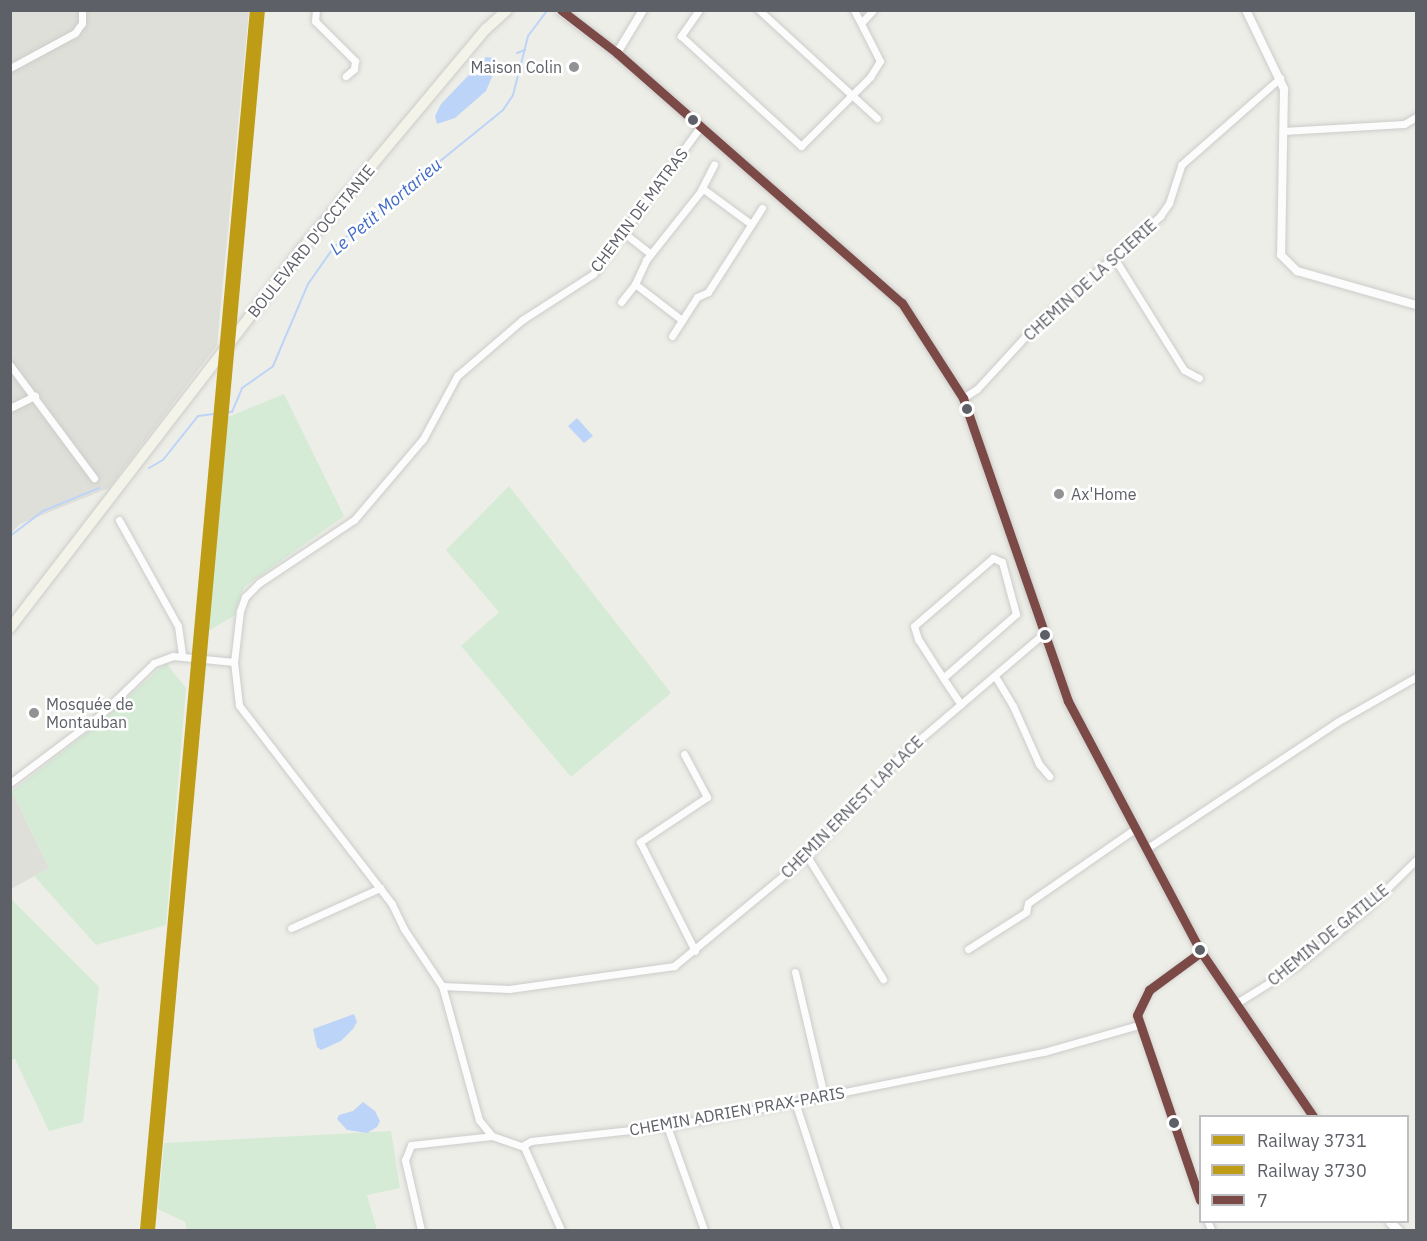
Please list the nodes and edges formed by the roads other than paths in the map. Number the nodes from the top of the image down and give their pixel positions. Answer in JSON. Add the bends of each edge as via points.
{"nodes":[{"id":1,"x":82,"y":10,"type":"edge"},
{"id":2,"x":316,"y":10,"type":"edge"},
{"id":3,"x":495,"y":10,"type":"edge"},
{"id":4,"x":507,"y":10,"type":"edge"},
{"id":5,"x":560,"y":10,"type":"edge"},
{"id":6,"x":571,"y":10,"type":"edge"},
{"id":7,"x":643,"y":10,"type":"edge"},
{"id":8,"x":699,"y":10,"type":"edge"},
{"id":9,"x":759,"y":10,"type":"edge"},
{"id":10,"x":854,"y":10,"type":"edge"},
{"id":11,"x":873,"y":10,"type":"edge"},
{"id":12,"x":1246,"y":10,"type":"edge"},
{"id":13,"x":862,"y":22,"type":"junction"},
{"id":14,"x":580,"y":23,"type":"junction"},
{"id":15,"x":486,"y":29,"type":"junction"},
{"id":16,"x":617,"y":52,"type":"junction"},
{"id":17,"x":10,"y":68,"type":"edge"},
{"id":18,"x":346,"y":76,"type":"dead end"},
{"id":19,"x":1280,"y":78,"type":"junction"},
{"id":20,"x":852,"y":95,"type":"junction"},
{"id":21,"x":1416,"y":117,"type":"edge"},
{"id":22,"x":877,"y":118,"type":"dead end"},
{"id":23,"x":701,"y":126,"type":"junction"},
{"id":24,"x":1283,"y":131,"type":"junction"},
{"id":25,"x":714,"y":164,"type":"dead end"},
{"id":26,"x":702,"y":188,"type":"junction"},
{"id":27,"x":762,"y":208,"type":"dead end"},
{"id":28,"x":751,"y":224,"type":"junction"},
{"id":29,"x":624,"y":233,"type":"junction"},
{"id":30,"x":651,"y":254,"type":"junction"},
{"id":31,"x":1113,"y":256,"type":"junction"},
{"id":32,"x":635,"y":284,"type":"junction"},
{"id":33,"x":621,"y":302,"type":"dead end"},
{"id":34,"x":1416,"y":304,"type":"edge"},
{"id":35,"x":682,"y":320,"type":"junction"},
{"id":36,"x":672,"y":336,"type":"dead end"},
{"id":37,"x":10,"y":365,"type":"edge"},
{"id":38,"x":1198,"y":378,"type":"dead end"},
{"id":39,"x":35,"y":396,"type":"junction"},
{"id":40,"x":963,"y":398,"type":"junction"},
{"id":41,"x":10,"y":408,"type":"edge"},
{"id":42,"x":94,"y":478,"type":"dead end"},
{"id":43,"x":119,"y":520,"type":"dead end"},
{"id":44,"x":10,"y":628,"type":"edge"},
{"id":45,"x":1042,"y":635,"type":"junction"},
{"id":46,"x":182,"y":656,"type":"junction"},
{"id":47,"x":234,"y":662,"type":"junction"},
{"id":48,"x":994,"y":676,"type":"junction"},
{"id":49,"x":1416,"y":677,"type":"edge"},
{"id":50,"x":943,"y":678,"type":"junction"},
{"id":51,"x":961,"y":705,"type":"junction"},
{"id":52,"x":684,"y":754,"type":"dead end"},
{"id":53,"x":1049,"y":776,"type":"dead end"},
{"id":54,"x":10,"y":783,"type":"edge"},
{"id":55,"x":1135,"y":829,"type":"junction"},
{"id":56,"x":1146,"y":849,"type":"junction"},
{"id":57,"x":807,"y":856,"type":"junction"},
{"id":58,"x":1416,"y":860,"type":"edge"},
{"id":59,"x":380,"y":888,"type":"junction"},
{"id":60,"x":291,"y":928,"type":"dead end"},
{"id":61,"x":968,"y":949,"type":"dead end"},
{"id":62,"x":695,"y":951,"type":"junction"},
{"id":63,"x":1201,"y":952,"type":"junction"},
{"id":64,"x":795,"y":972,"type":"dead end"},
{"id":65,"x":883,"y":979,"type":"dead end"},
{"id":66,"x":441,"y":986,"type":"junction"},
{"id":67,"x":1235,"y":1004,"type":"junction"},
{"id":68,"x":1138,"y":1025,"type":"junction"},
{"id":69,"x":824,"y":1096,"type":"junction"},
{"id":70,"x":795,"y":1102,"type":"junction"},
{"id":71,"x":1312,"y":1115,"type":"edge"},
{"id":72,"x":667,"y":1126,"type":"junction"},
{"id":73,"x":492,"y":1136,"type":"junction"},
{"id":74,"x":522,"y":1146,"type":"junction"},
{"id":75,"x":1199,"y":1197,"type":"edge"},
{"id":76,"x":421,"y":1230,"type":"edge"},
{"id":77,"x":561,"y":1230,"type":"edge"},
{"id":78,"x":704,"y":1230,"type":"edge"},
{"id":79,"x":837,"y":1230,"type":"edge"}],
"edges":[{"from":1,"to":17,"type":"street","via":[[82,23],[75,33]]},
{"from":2,"to":18,"type":"street","via":[[315,21],[355,62]]},
{"from":3,"to":15,"type":"main road","name":"BOULEVARD D'OCCITANIE"},
{"from":4,"to":15,"type":"main road","name":"BOULEVARD D'OCCITANIE"},
{"from":5,"to":14,"type":"main road"},
{"from":6,"to":14,"type":"main road"},
{"from":7,"to":16,"type":"street"},
{"from":8,"to":20,"type":"street","via":[[681,36],[801,146]]},
{"from":9,"to":20,"type":"street"},
{"from":10,"to":13,"type":"street"},
{"from":11,"to":13,"type":"street"},
{"from":12,"to":19,"type":"street"},
{"from":13,"to":20,"type":"street","via":[[879,61]]},
{"from":14,"to":16,"type":"main road"},
{"from":15,"to":44,"type":"main road","name":"BOULEVARD D'OCCITANIE","via":[[260,303]]},
{"from":16,"to":23,"type":"main road"},
{"from":19,"to":24,"type":"street","via":[[1284,89]]},
{"from":19,"to":31,"type":"street","name":"CHEMIN DE LA SCIERIE","via":[[1181,165],[1169,203],[1160,216]]},
{"from":20,"to":22,"type":"street"},
{"from":21,"to":24,"type":"street","via":[[1404,124]]},
{"from":23,"to":29,"type":"street","name":"CHEMIN DE MATRAS"},
{"from":23,"to":40,"type":"main road","via":[[902,303]]},
{"from":24,"to":34,"type":"street","via":[[1281,255],[1297,271]]},
{"from":25,"to":26,"type":"street"},
{"from":26,"to":28,"type":"street"},
{"from":26,"to":30,"type":"street"},
{"from":27,"to":28,"type":"street"},
{"from":28,"to":35,"type":"street","via":[[708,292],[698,297]]},
{"from":29,"to":30,"type":"street"},
{"from":29,"to":47,"type":"street","name":"CHEMIN DE MATRAS","via":[[592,274],[522,320],[457,376],[423,439],[354,520],[245,597]]},
{"from":30,"to":32,"type":"street"},
{"from":31,"to":38,"type":"street","via":[[1184,370]]},
{"from":31,"to":40,"type":"street","name":"CHEMIN DE LA SCIERIE","via":[[1035,326],[977,389]]},
{"from":32,"to":33,"type":"street"},
{"from":32,"to":35,"type":"street"},
{"from":35,"to":36,"type":"street"},
{"from":37,"to":39,"type":"street"},
{"from":39,"to":41,"type":"street"},
{"from":39,"to":42,"type":"street"},
{"from":40,"to":45,"type":"main road"},
{"from":43,"to":46,"type":"street","via":[[178,626]]},
{"from":45,"to":48,"type":"street","name":"CHEMIN ERNEST LAPLACE"},
{"from":45,"to":55,"type":"main road","via":[[1068,701]]},
{"from":46,"to":47,"type":"street"},
{"from":46,"to":54,"type":"street","via":[[154,663],[99,716]]},
{"from":47,"to":59,"type":"street","name":"CHEMIN DE MATRAS","via":[[235,691],[245,716]]},
{"from":48,"to":51,"type":"street","name":"CHEMIN ERNEST LAPLACE"},
{"from":48,"to":53,"type":"street"},
{"from":49,"to":56,"type":"street","via":[[1337,722]]},
{"from":50,"to":50,"type":"street","via":[[914,626],[993,558],[1002,561],[1016,614]]},
{"from":50,"to":51,"type":"street"},
{"from":51,"to":57,"type":"street","name":"CHEMIN ERNEST LAPLACE","via":[[899,757]]},
{"from":52,"to":62,"type":"street","via":[[707,797],[640,842]]},
{"from":55,"to":56,"type":"main road"},
{"from":55,"to":61,"type":"street","via":[[1028,903],[1026,912]]},
{"from":56,"to":63,"type":"main road"},
{"from":57,"to":62,"type":"street","name":"CHEMIN ERNEST LAPLACE"},
{"from":57,"to":65,"type":"street"},
{"from":58,"to":67,"type":"street","name":"CHEMIN DE GATILLE","via":[[1367,908],[1296,966]]},
{"from":59,"to":60,"type":"street"},
{"from":59,"to":66,"type":"street","name":"CHEMIN DE MATRAS"},
{"from":62,"to":66,"type":"street","name":"CHEMIN ERNEST LAPLACE","via":[[666,969],[509,989]]},
{"from":63,"to":67,"type":"main road"},
{"from":63,"to":68,"type":"street","via":[[1144,995]]},
{"from":64,"to":69,"type":"street"},
{"from":66,"to":73,"type":"street","via":[[479,1120]]},
{"from":67,"to":71,"type":"main road"},
{"from":68,"to":69,"type":"street","name":"CHEMIN ADRIEN PRAX-PARIS","via":[[1044,1052]]},
{"from":68,"to":75,"type":"street"},
{"from":69,"to":70,"type":"street","name":"CHEMIN ADRIEN PRAX-PARIS"},
{"from":70,"to":72,"type":"street","name":"CHEMIN ADRIEN PRAX-PARIS"},
{"from":70,"to":79,"type":"street"},
{"from":72,"to":74,"type":"street","name":"CHEMIN ADRIEN PRAX-PARIS","via":[[531,1141]]},
{"from":72,"to":78,"type":"street"},
{"from":73,"to":74,"type":"street"},
{"from":73,"to":76,"type":"street","via":[[411,1145],[405,1160]]},
{"from":74,"to":77,"type":"street"}]}
